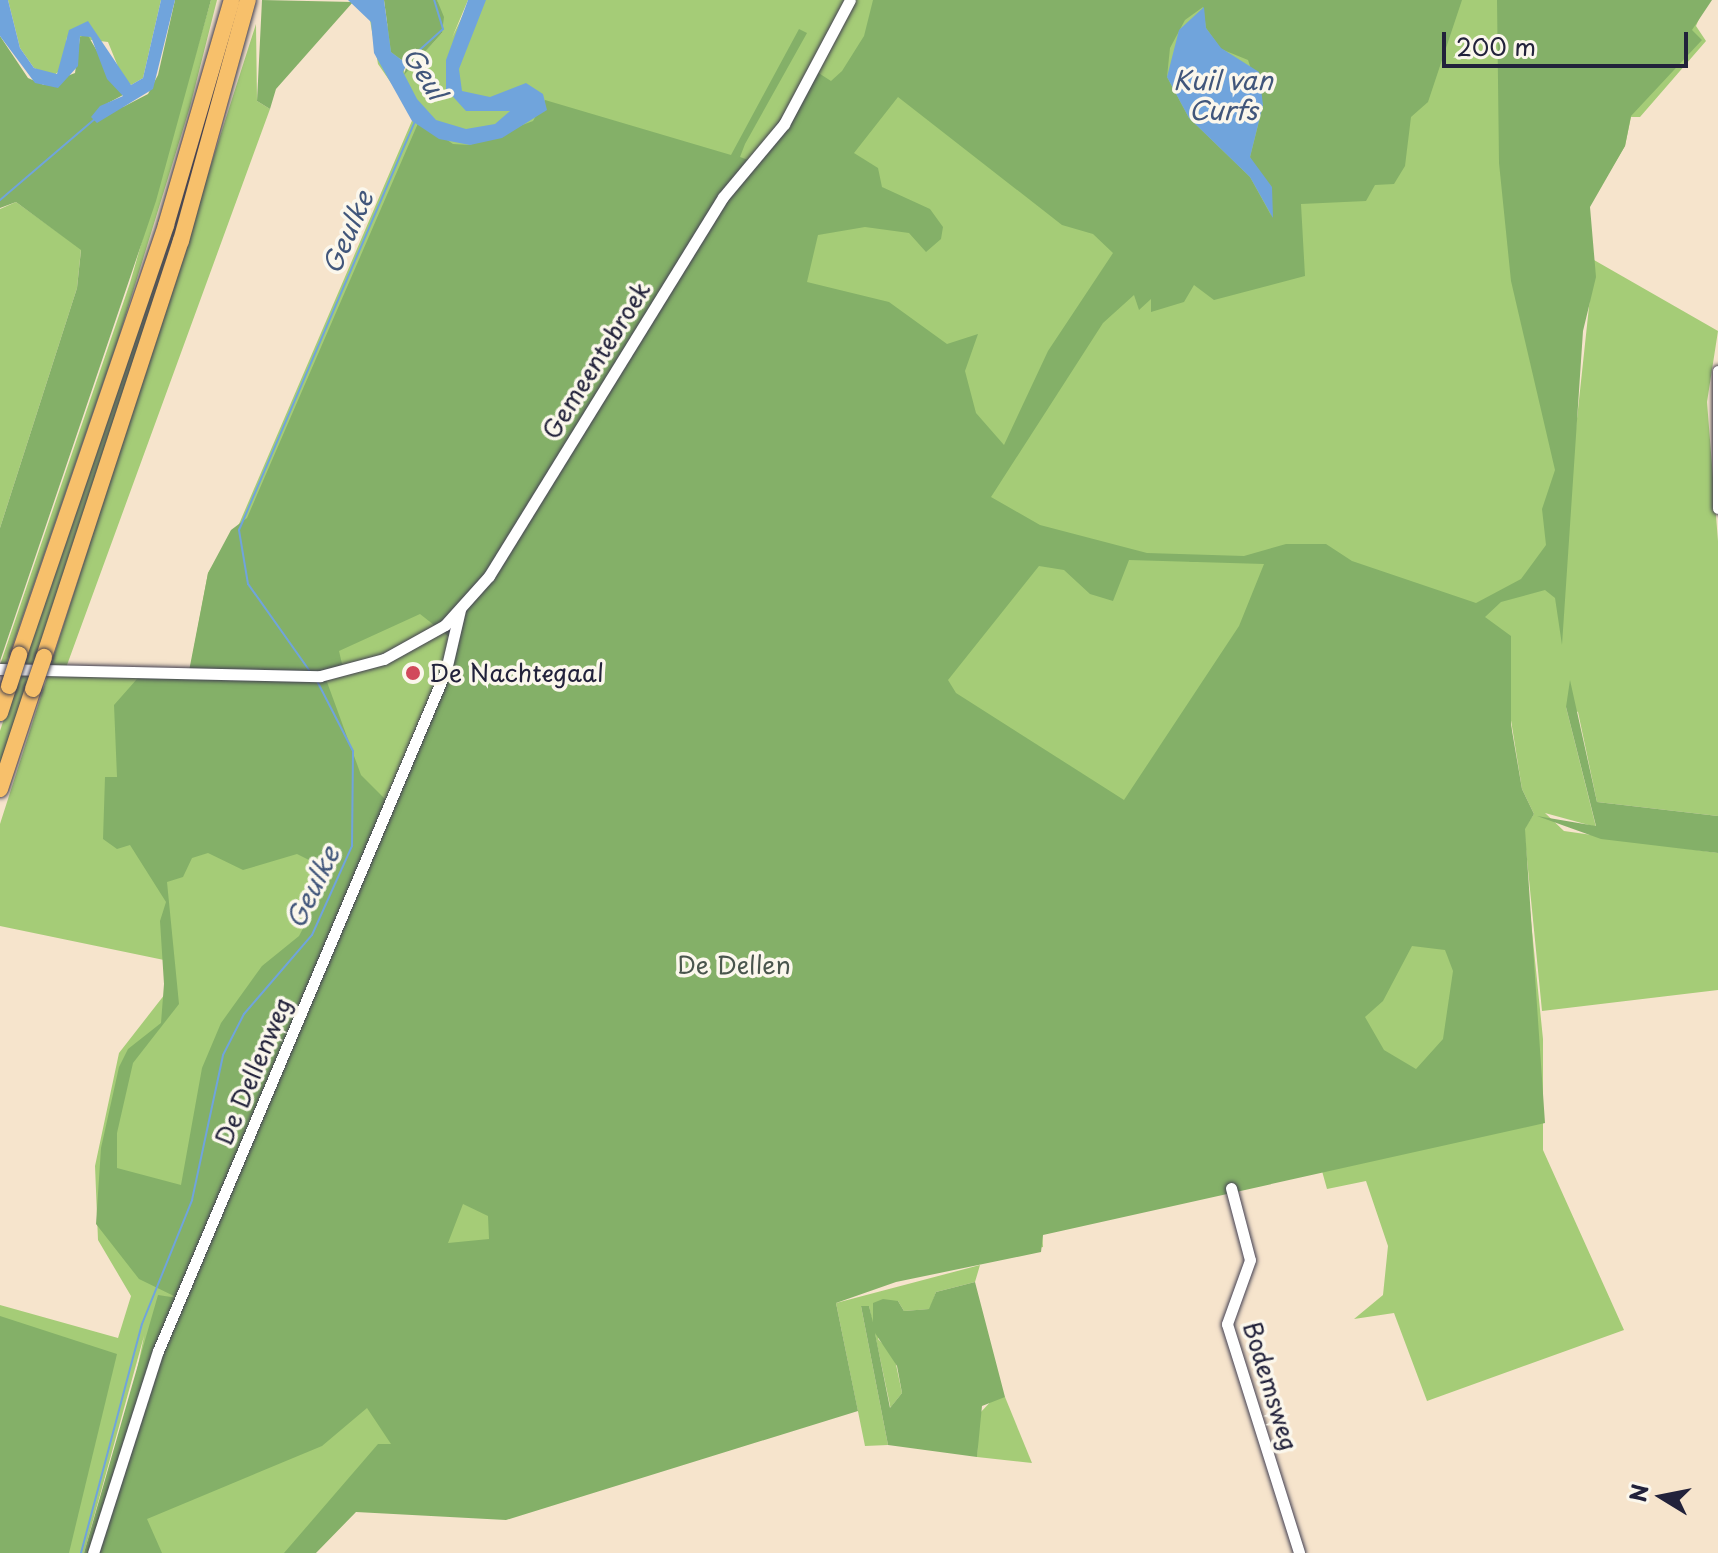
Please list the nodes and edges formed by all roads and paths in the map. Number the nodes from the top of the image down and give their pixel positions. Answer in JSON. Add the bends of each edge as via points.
{"nodes":[{"id":1,"x":232,"y":0,"type":"edge"},
{"id":2,"x":248,"y":0,"type":"edge"},
{"id":3,"x":850,"y":0,"type":"edge"},
{"id":4,"x":1718,"y":371,"type":"edge"},
{"id":5,"x":1718,"y":508,"type":"edge"},
{"id":6,"x":460,"y":610,"type":"junction"},
{"id":7,"x":0,"y":669,"type":"edge"},
{"id":8,"x":0,"y":713,"type":"edge"},
{"id":9,"x":0,"y":789,"type":"edge"},
{"id":10,"x":1231,"y":1188,"type":"dead end"},
{"id":11,"x":93,"y":1553,"type":"edge"},
{"id":12,"x":1299,"y":1553,"type":"edge"}],
"edges":[{"from":1,"to":8,"type":"highway","bridge":true,"via":[[161,239]]},
{"from":2,"to":9,"type":"highway","bridge":true,"via":[[195,196]]},
{"from":3,"to":6,"type":"street","name":"Gemeentebroek","via":[[784,124],[723,197],[509,545]]},
{"from":4,"to":5,"type":"street"},
{"from":6,"to":7,"type":"street","name":"Gemeentebroek","via":[[395,655],[320,676]]},
{"from":6,"to":11,"type":"street","name":"De Dellenweg","via":[[446,670],[154,1361]]},
{"from":10,"to":12,"type":"street","name":"Bodemsweg","via":[[1250,1260],[1227,1324]]}]}
